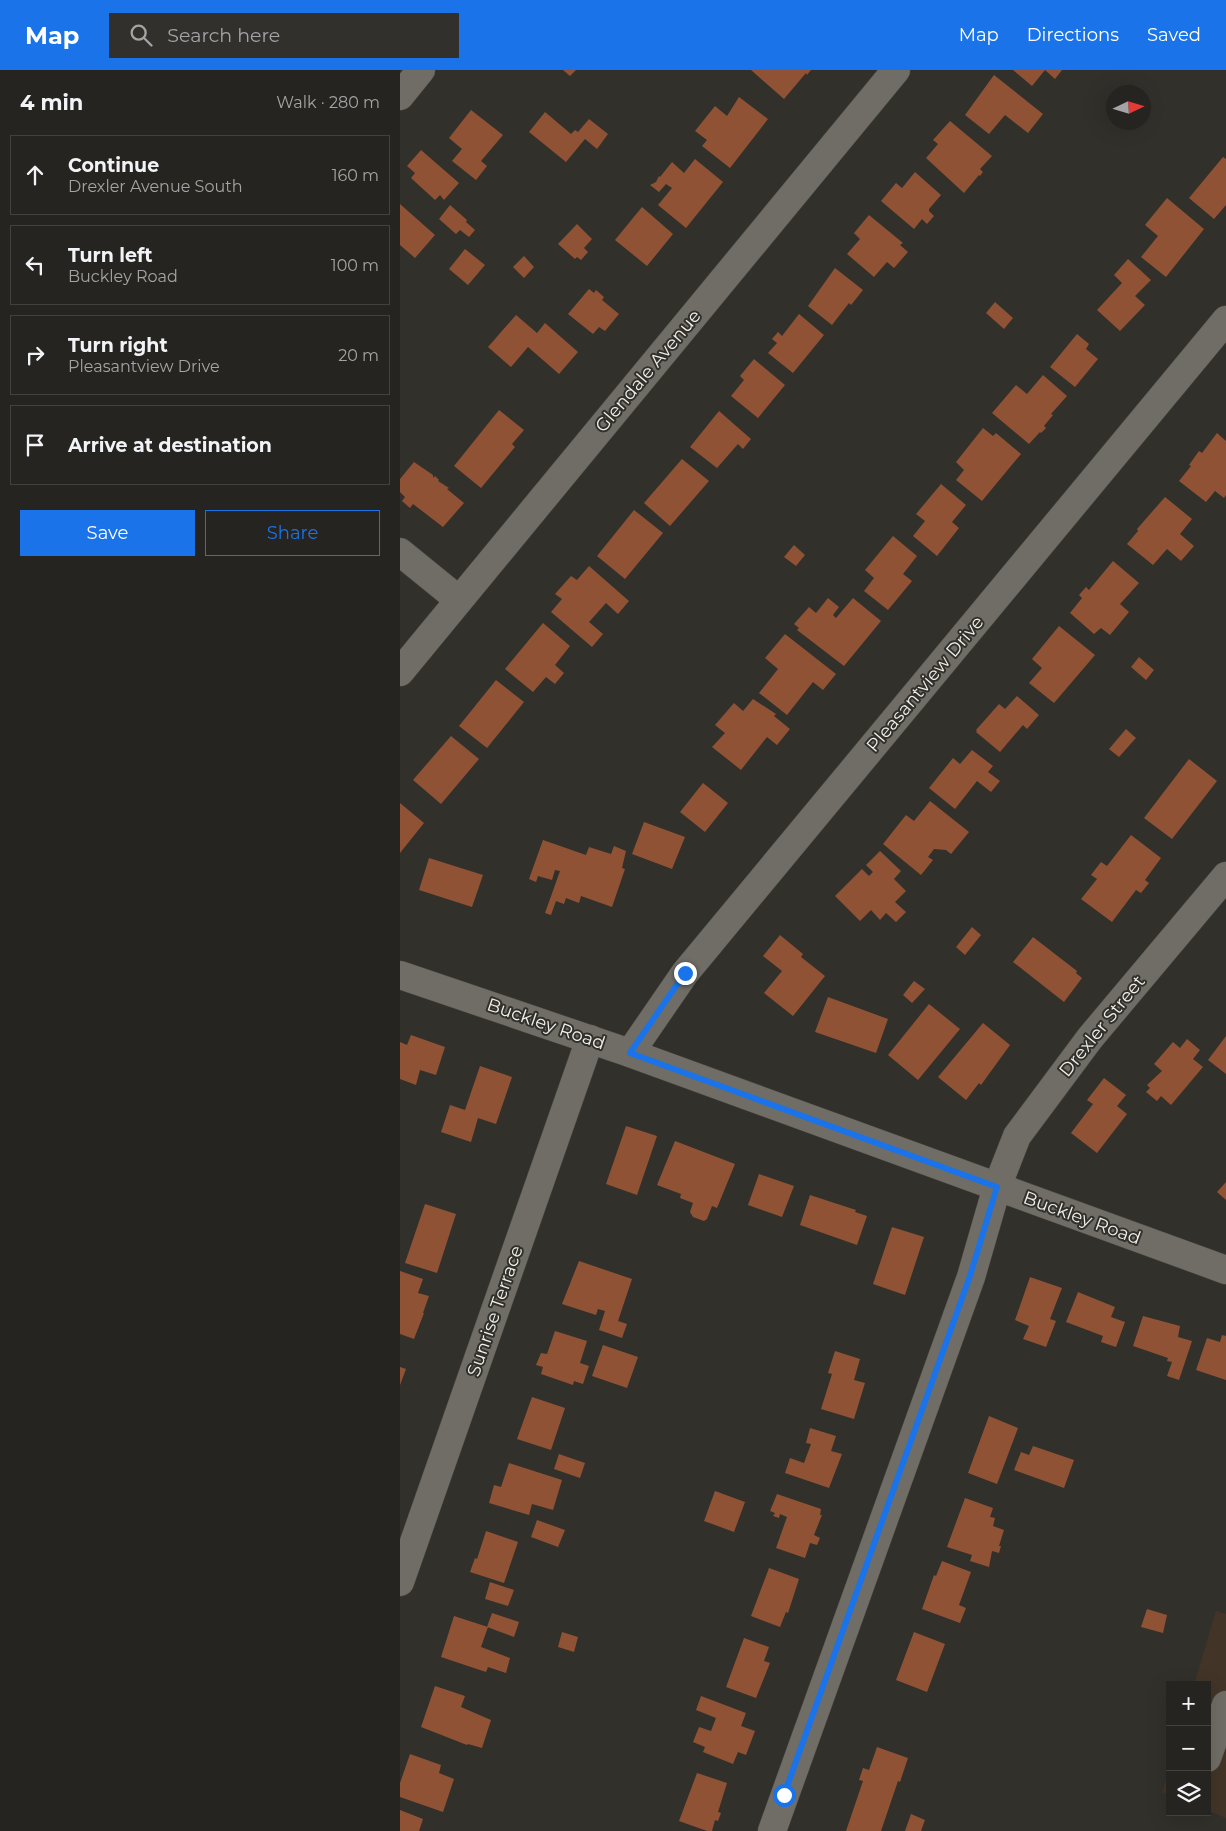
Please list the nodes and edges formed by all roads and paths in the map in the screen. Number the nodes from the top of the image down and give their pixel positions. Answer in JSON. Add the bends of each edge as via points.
{"nodes":[{"id":1,"x":421,"y":70,"type":"edge"},
{"id":2,"x":896,"y":70,"type":"edge"},
{"id":3,"x":400,"y":96,"type":"edge"},
{"id":4,"x":1226,"y":320,"type":"edge"},
{"id":5,"x":400,"y":552,"type":"edge"},
{"id":6,"x":459,"y":600,"type":"junction"},
{"id":7,"x":400,"y":672,"type":"edge"},
{"id":8,"x":1226,"y":876,"type":"edge"},
{"id":9,"x":400,"y":975,"type":"edge"},
{"id":10,"x":590,"y":1039,"type":"junction"},
{"id":11,"x":630,"y":1053,"type":"junction"},
{"id":12,"x":997,"y":1187,"type":"junction"},
{"id":13,"x":1226,"y":1270,"type":"edge"},
{"id":14,"x":400,"y":1582,"type":"edge"},
{"id":15,"x":1226,"y":1705,"type":"edge"},
{"id":16,"x":1211,"y":1747,"type":"edge"},
{"id":17,"x":1211,"y":1759,"type":"edge"},
{"id":18,"x":1226,"y":1765,"type":"edge"},
{"id":19,"x":772,"y":1831,"type":"edge"}],
"edges":[{"from":1,"to":3,"type":"street"},
{"from":2,"to":6,"type":"street","name":"Glendale Avenue"},
{"from":4,"to":11,"type":"street","name":"Pleasantview Drive","via":[[685,973]]},
{"from":5,"to":6,"type":"street"},
{"from":6,"to":7,"type":"street","name":"Glendale Avenue"},
{"from":8,"to":12,"type":"street","name":"Drexler Street","via":[[1090,1038],[1022,1128]]},
{"from":9,"to":10,"type":"street","name":"Buckley Road"},
{"from":10,"to":11,"type":"street","name":"Buckley Road"},
{"from":10,"to":14,"type":"street","name":"Sunrise Terrace"},
{"from":11,"to":12,"type":"street","name":"Buckley Road"},
{"from":12,"to":13,"type":"street","name":"Buckley Road"},
{"from":12,"to":19,"type":"street","name":"Drexler Street","via":[[970,1276]]},
{"from":15,"to":16,"type":"street"},
{"from":17,"to":18,"type":"street"}]}
